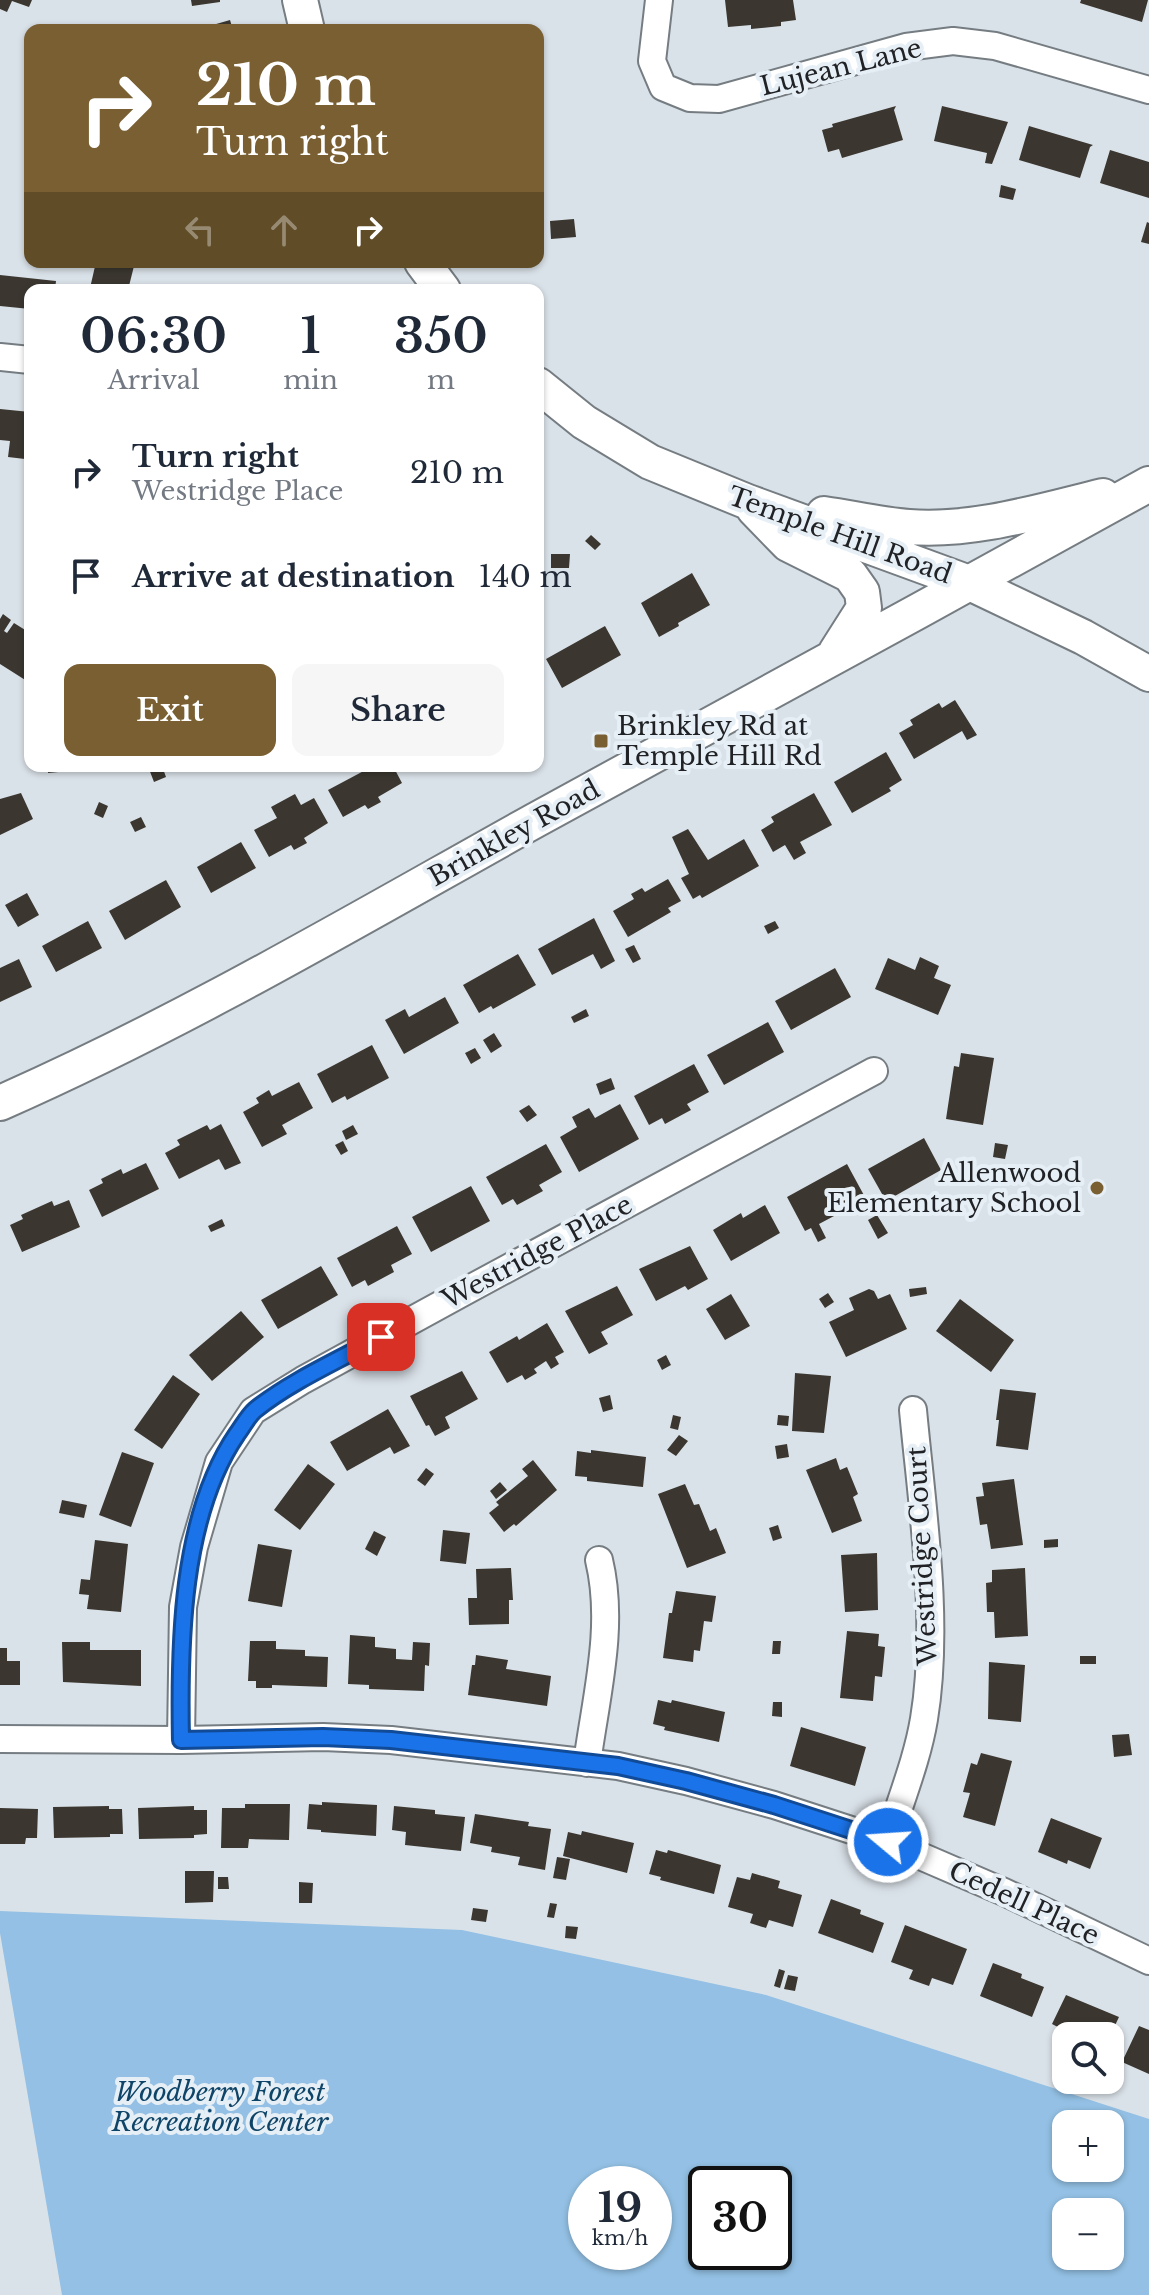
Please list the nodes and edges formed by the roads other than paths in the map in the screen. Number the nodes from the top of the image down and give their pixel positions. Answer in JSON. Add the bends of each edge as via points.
{"nodes":[{"id":1,"x":300,"y":0,"type":"edge"},
{"id":2,"x":659,"y":0,"type":"edge"},
{"id":3,"x":306,"y":24,"type":"edge"},
{"id":4,"x":1149,"y":90,"type":"edge"},
{"id":5,"x":0,"y":357,"type":"edge"},
{"id":6,"x":24,"y":359,"type":"edge"},
{"id":7,"x":544,"y":390,"type":"edge"},
{"id":8,"x":1148,"y":484,"type":"edge"},
{"id":9,"x":748,"y":502,"type":"junction"},
{"id":10,"x":972,"y":584,"type":"junction"},
{"id":11,"x":833,"y":656,"type":"junction"},
{"id":12,"x":1149,"y":674,"type":"edge"},
{"id":13,"x":874,"y":1071,"type":"dead end"},
{"id":14,"x":0,"y":1103,"type":"edge"},
{"id":15,"x":913,"y":1410,"type":"dead end"},
{"id":16,"x":599,"y":1560,"type":"dead end"},
{"id":17,"x":0,"y":1739,"type":"edge"},
{"id":18,"x":181,"y":1740,"type":"junction"},
{"id":19,"x":587,"y":1763,"type":"junction"},
{"id":20,"x":888,"y":1842,"type":"junction"},
{"id":21,"x":1149,"y":1961,"type":"edge"}],
"edges":[{"from":1,"to":3,"type":"main road"},
{"from":2,"to":4,"type":"street","name":"Lujean Lane","via":[[652,61],[663,87],[690,98],[719,99],[906,47],[953,41],[995,46]]},
{"from":5,"to":6,"type":"street"},
{"from":7,"to":9,"type":"main road","name":"Temple Hill Road","via":[[584,422],[650,462]]},
{"from":8,"to":9,"type":"main road","via":[[1027,515],[962,525],[911,527]]},
{"from":8,"to":10,"type":"main road","name":"Brinkley Road"},
{"from":9,"to":10,"type":"main road","name":"Temple Hill Road"},
{"from":9,"to":11,"type":"main road","via":[[788,544],[850,575],[862,592],[864,608]]},
{"from":10,"to":11,"type":"main road","name":"Brinkley Road"},
{"from":10,"to":12,"type":"main road","name":"Temple Hill Road"},
{"from":11,"to":14,"type":"main road","name":"Brinkley Road","via":[[127,1043]]},
{"from":13,"to":18,"type":"street","name":"Westridge Place","via":[[253,1411],[219,1462],[194,1547],[183,1607]]},
{"from":15,"to":20,"type":"street","name":"Westridge Court","via":[[925,1538],[929,1668],[921,1730]]},
{"from":16,"to":19,"type":"street","via":[[606,1587],[606,1628]]},
{"from":17,"to":18,"type":"street","name":"Cedell Place"},
{"from":18,"to":19,"type":"street","name":"Cedell Place","via":[[391,1740]]},
{"from":19,"to":20,"type":"street","name":"Cedell Place","via":[[686,1781]]},
{"from":20,"to":21,"type":"street","name":"Cedell Place"}]}
